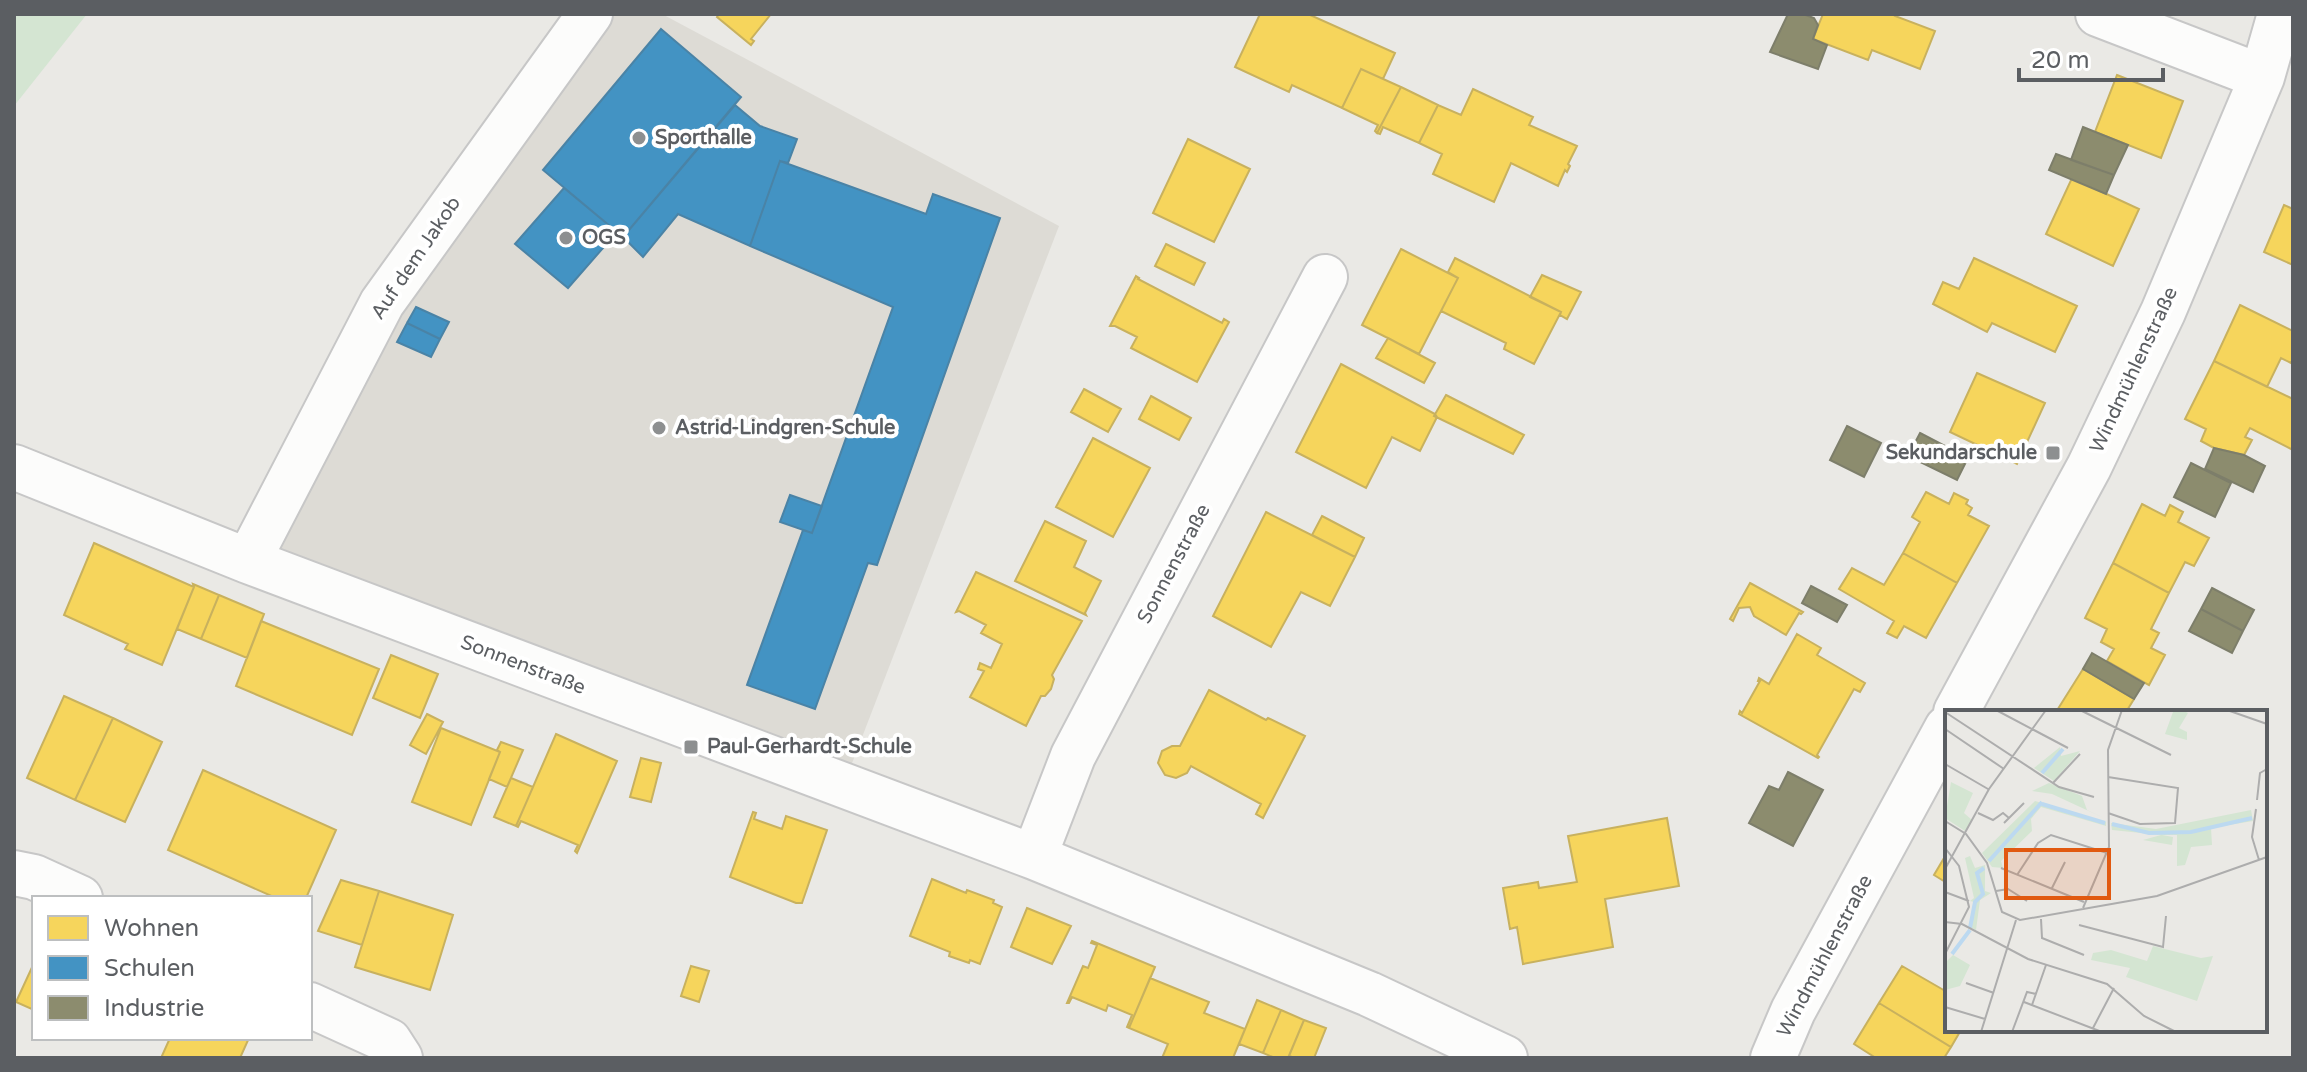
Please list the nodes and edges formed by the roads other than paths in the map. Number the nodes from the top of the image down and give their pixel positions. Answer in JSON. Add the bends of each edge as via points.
{"nodes":[{"id":1,"x":590,"y":14,"type":"edge"},
{"id":2,"x":2098,"y":14,"type":"edge"},
{"id":3,"x":2280,"y":14,"type":"edge"},
{"id":4,"x":2262,"y":77,"type":"junction"},
{"id":5,"x":1325,"y":277,"type":"dead end"},
{"id":6,"x":14,"y":467,"type":"edge"},
{"id":7,"x":248,"y":561,"type":"junction"},
{"id":8,"x":1957,"y":710,"type":"edge"},
{"id":9,"x":1945,"y":732,"type":"edge"},
{"id":10,"x":1034,"y":857,"type":"junction"},
{"id":11,"x":14,"y":873,"type":"edge"},
{"id":12,"x":76,"y":896,"type":"edge"},
{"id":13,"x":312,"y":1006,"type":"edge"},
{"id":14,"x":400,"y":1058,"type":"edge"},
{"id":15,"x":1505,"y":1058,"type":"edge"},
{"id":16,"x":1773,"y":1058,"type":"edge"}],
"edges":[{"from":1,"to":7,"type":"street","name":"Auf dem Jakob","via":[[382,303]]},
{"from":2,"to":4,"type":"street"},
{"from":3,"to":4,"type":"street","name":"Windmühlenstraße"},
{"from":4,"to":8,"type":"street","name":"Windmühlenstraße","via":[[2163,312],[2096,453]]},
{"from":5,"to":10,"type":"street","name":"Sonnenstraße","via":[[1073,756]]},
{"from":6,"to":7,"type":"street","name":"Sonnenstraße"},
{"from":7,"to":10,"type":"street","name":"Sonnenstraße"},
{"from":9,"to":16,"type":"street","name":"Windmühlenstraße","via":[[1793,1011]]},
{"from":10,"to":15,"type":"street","name":"Sonnenstraße","via":[[1369,994]]},
{"from":11,"to":12,"type":"street"},
{"from":13,"to":14,"type":"street","via":[[389,1041]]}]}
